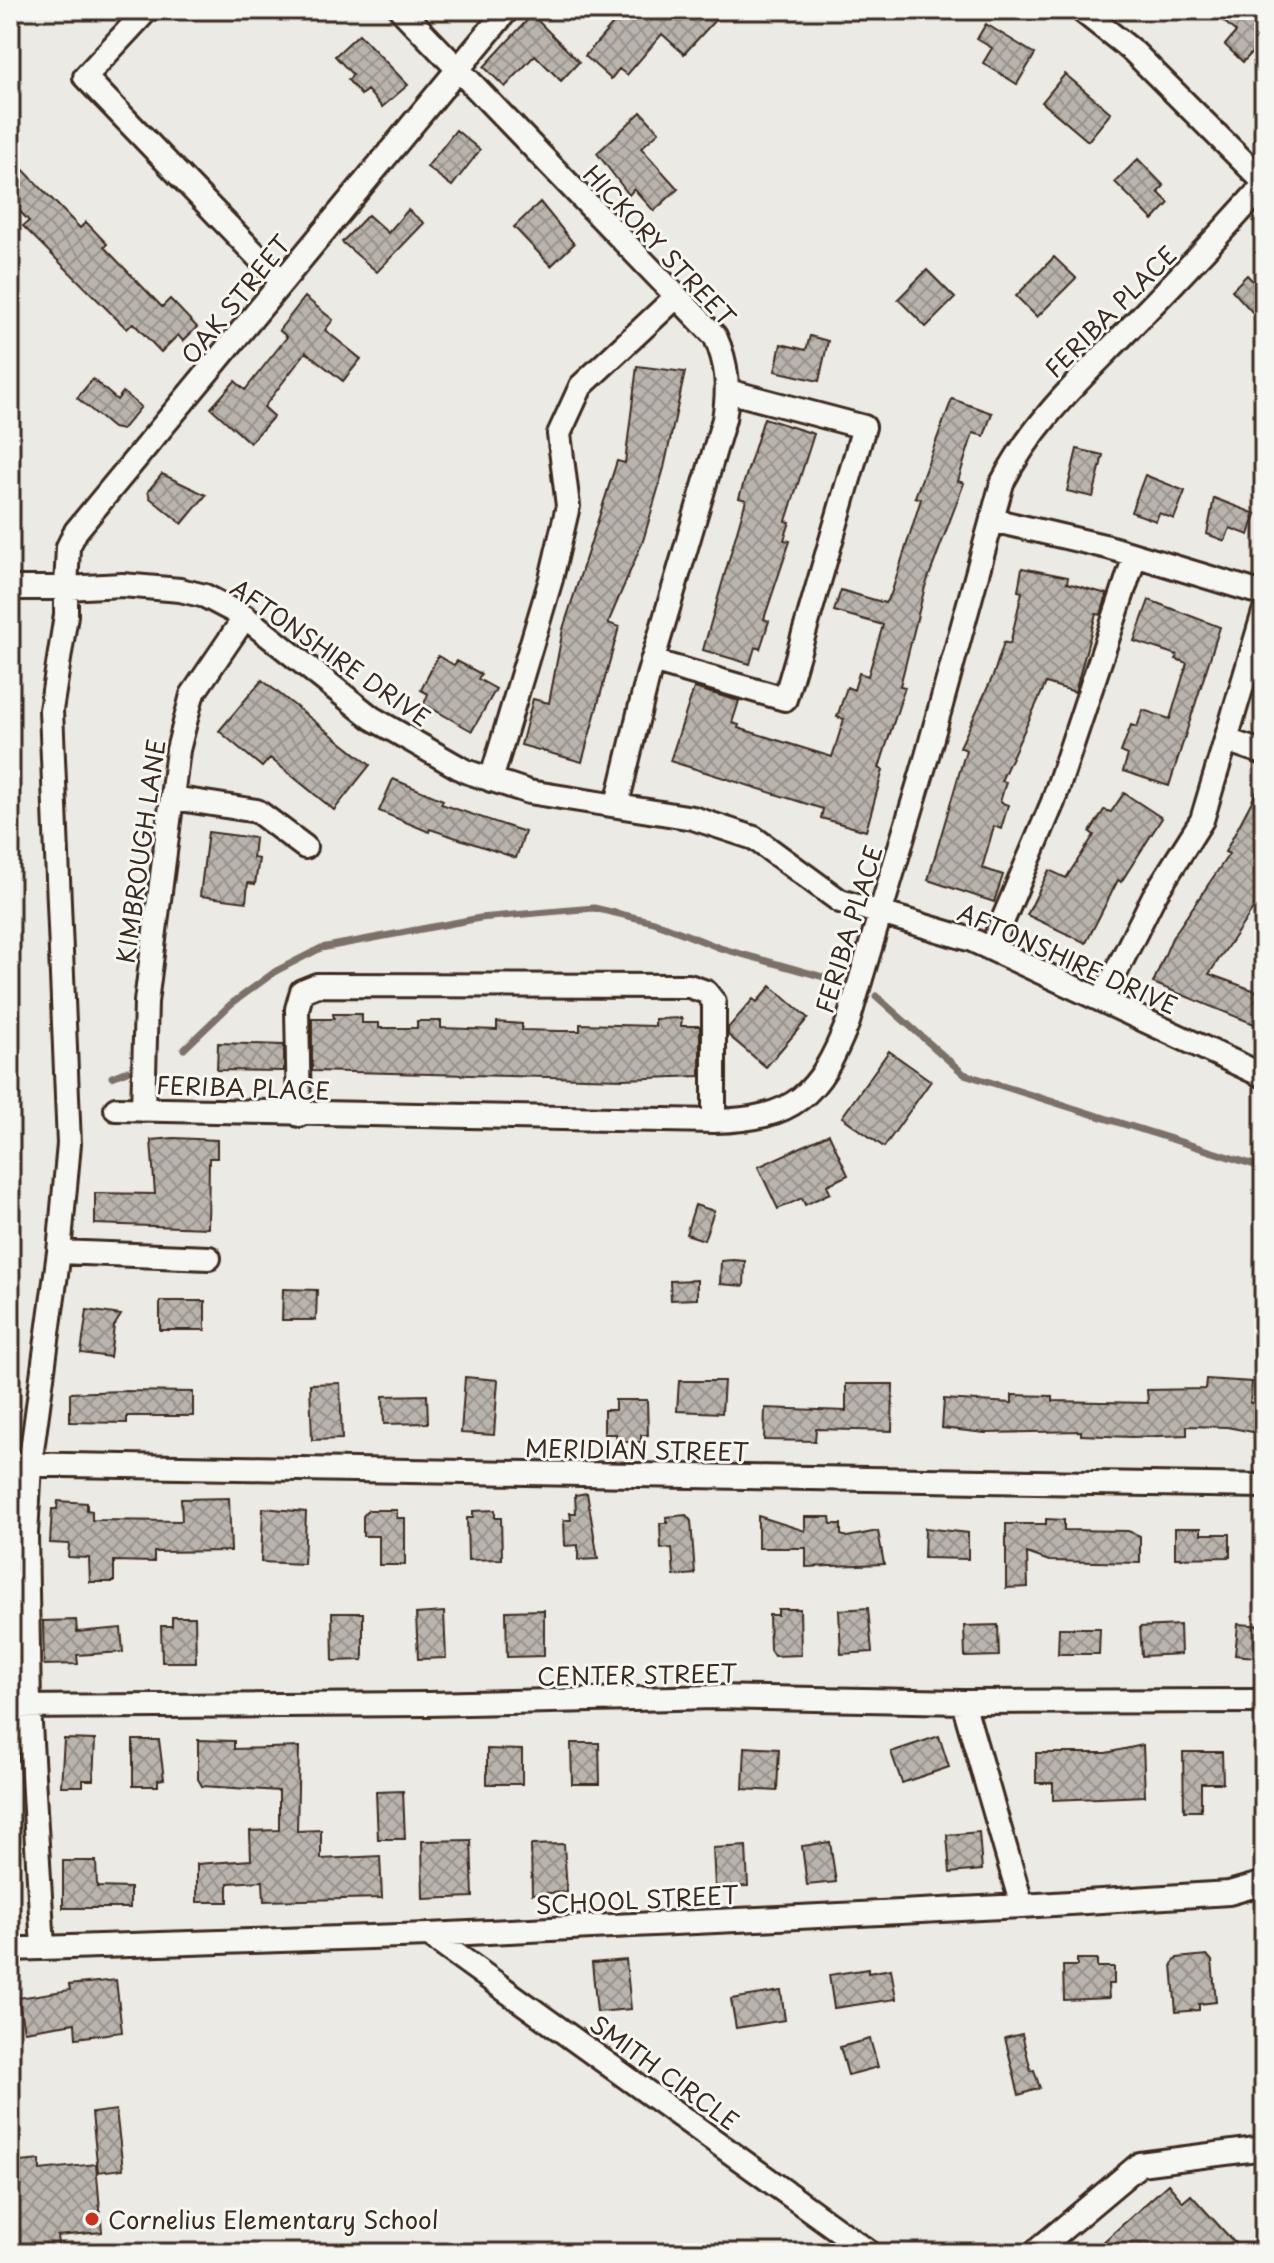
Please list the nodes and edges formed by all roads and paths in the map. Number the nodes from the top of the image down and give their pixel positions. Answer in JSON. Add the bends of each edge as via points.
{"nodes":[{"id":1,"x":401,"y":10,"type":"edge"},
{"id":2,"x":507,"y":10,"type":"edge"},
{"id":3,"x":1081,"y":10,"type":"edge"},
{"id":4,"x":136,"y":14,"type":"edge"},
{"id":5,"x":456,"y":69,"type":"junction"},
{"id":6,"x":1264,"y":184,"type":"edge"},
{"id":7,"x":282,"y":282,"type":"junction"},
{"id":8,"x":676,"y":297,"type":"junction"},
{"id":9,"x":728,"y":391,"type":"junction"},
{"id":10,"x":992,"y":520,"type":"junction"},
{"id":11,"x":1135,"y":556,"type":"junction"},
{"id":12,"x":10,"y":588,"type":"edge"},
{"id":13,"x":66,"y":588,"type":"junction"},
{"id":14,"x":1264,"y":594,"type":"edge"},
{"id":15,"x":1264,"y":612,"type":"edge"},
{"id":16,"x":245,"y":617,"type":"junction"},
{"id":17,"x":652,"y":661,"type":"junction"},
{"id":18,"x":1226,"y":740,"type":"junction"},
{"id":19,"x":1264,"y":753,"type":"edge"},
{"id":20,"x":491,"y":780,"type":"junction"},
{"id":21,"x":173,"y":798,"type":"junction"},
{"id":22,"x":617,"y":804,"type":"junction"},
{"id":23,"x":305,"y":847,"type":"dead end"},
{"id":24,"x":881,"y":915,"type":"junction"},
{"id":25,"x":991,"y":948,"type":"junction"},
{"id":26,"x":1102,"y":1000,"type":"junction"},
{"id":27,"x":1264,"y":1076,"type":"edge"},
{"id":28,"x":116,"y":1109,"type":"dead end"},
{"id":29,"x":143,"y":1110,"type":"junction"},
{"id":30,"x":299,"y":1115,"type":"junction"},
{"id":31,"x":714,"y":1121,"type":"junction"},
{"id":32,"x":59,"y":1252,"type":"junction"},
{"id":33,"x":209,"y":1258,"type":"dead end"},
{"id":34,"x":20,"y":1464,"type":"edge"},
{"id":35,"x":1264,"y":1486,"type":"edge"},
{"id":36,"x":1264,"y":1701,"type":"edge"},
{"id":37,"x":963,"y":1702,"type":"junction"},
{"id":38,"x":19,"y":1707,"type":"edge"},
{"id":39,"x":1264,"y":1883,"type":"edge"},
{"id":40,"x":1022,"y":1906,"type":"junction"},
{"id":41,"x":429,"y":1935,"type":"junction"},
{"id":42,"x":43,"y":1948,"type":"junction"},
{"id":43,"x":10,"y":1949,"type":"edge"},
{"id":44,"x":1264,"y":2148,"type":"edge"},
{"id":45,"x":870,"y":2253,"type":"edge"},
{"id":46,"x":1034,"y":2253,"type":"edge"}],
"edges":[{"from":1,"to":5,"type":"street","name":"HICKORY STREET"},
{"from":2,"to":5,"type":"street","name":"OAK STREET"},
{"from":3,"to":6,"type":"street","via":[[1134,52]]},
{"from":4,"to":7,"type":"street","via":[[85,77]]},
{"from":5,"to":7,"type":"street","name":"OAK STREET"},
{"from":5,"to":8,"type":"street","name":"HICKORY STREET"},
{"from":6,"to":10,"type":"street","name":"FERIBA PLACE","via":[[1201,256],[1047,411],[1002,483]]},
{"from":7,"to":13,"type":"street","name":"OAK STREET","via":[[76,531],[68,547]]},
{"from":8,"to":9,"type":"street","name":"HICKORY STREET","via":[[715,336],[724,356]]},
{"from":8,"to":20,"type":"street","via":[[581,386],[559,434],[568,506]]},
{"from":9,"to":17,"type":"street","name":"HICKORY STREET","via":[[707,482]]},
{"from":9,"to":17,"type":"street","via":[[864,427],[785,699]]},
{"from":10,"to":11,"type":"street"},
{"from":10,"to":24,"type":"street","name":"FERIBA PLACE"},
{"from":11,"to":14,"type":"street"},
{"from":11,"to":25,"type":"street","via":[[1053,802]]},
{"from":12,"to":13,"type":"street"},
{"from":13,"to":16,"type":"street","name":"AFTONSHIRE DRIVE","via":[[180,590],[205,596]]},
{"from":13,"to":32,"type":"street","name":"OAK STREET","via":[[51,710],[69,1144]]},
{"from":15,"to":18,"type":"street"},
{"from":16,"to":20,"type":"street","name":"AFTONSHIRE DRIVE","via":[[372,718],[465,771]]},
{"from":16,"to":21,"type":"street","name":"KIMBROUGH LANE","via":[[192,695]]},
{"from":17,"to":22,"type":"street","name":"HICKORY STREET"},
{"from":18,"to":19,"type":"street"},
{"from":18,"to":26,"type":"street","via":[[1202,820],[1154,896]]},
{"from":20,"to":22,"type":"street","name":"AFTONSHIRE DRIVE","via":[[529,792]]},
{"from":21,"to":23,"type":"street","via":[[257,811]]},
{"from":21,"to":29,"type":"street","name":"KIMBROUGH LANE","via":[[146,1002]]},
{"from":22,"to":24,"type":"street","name":"AFTONSHIRE DRIVE","via":[[693,818],[754,838],[840,901]]},
{"from":24,"to":25,"type":"street","name":"AFTONSHIRE DRIVE"},
{"from":24,"to":31,"type":"street","name":"FERIBA PLACE","via":[[848,1022],[821,1076],[774,1114]]},
{"from":25,"to":26,"type":"street","name":"AFTONSHIRE DRIVE"},
{"from":26,"to":27,"type":"street","name":"AFTONSHIRE DRIVE"},
{"from":28,"to":29,"type":"street","name":"FERIBA PLACE"},
{"from":29,"to":30,"type":"street","name":"FERIBA PLACE"},
{"from":30,"to":31,"type":"street","name":"FERIBA PLACE"},
{"from":30,"to":31,"type":"street","via":[[297,1009],[302,991],[317,985],[689,986],[706,992],[714,1002]]},
{"from":32,"to":33,"type":"street"},
{"from":32,"to":34,"type":"street","name":"OAK STREET"},
{"from":34,"to":35,"type":"street","name":"MERIDIAN STREET"},
{"from":34,"to":38,"type":"street","name":"OAK STREET","via":[[26,1534]]},
{"from":36,"to":37,"type":"street","name":"CENTER STREET"},
{"from":37,"to":38,"type":"street","name":"CENTER STREET","via":[[715,1697]]},
{"from":37,"to":40,"type":"street"},
{"from":38,"to":42,"type":"street","name":"OAK STREET"},
{"from":39,"to":40,"type":"street","name":"SCHOOL STREET","via":[[1229,1893]]},
{"from":40,"to":41,"type":"street","name":"SCHOOL STREET"},
{"from":41,"to":42,"type":"street","name":"SCHOOL STREET"},
{"from":41,"to":45,"type":"street","name":"SMITH CIRCLE"},
{"from":42,"to":43,"type":"street","name":"SCHOOL STREET"},
{"from":44,"to":46,"type":"street","via":[[1140,2164]]}]}
